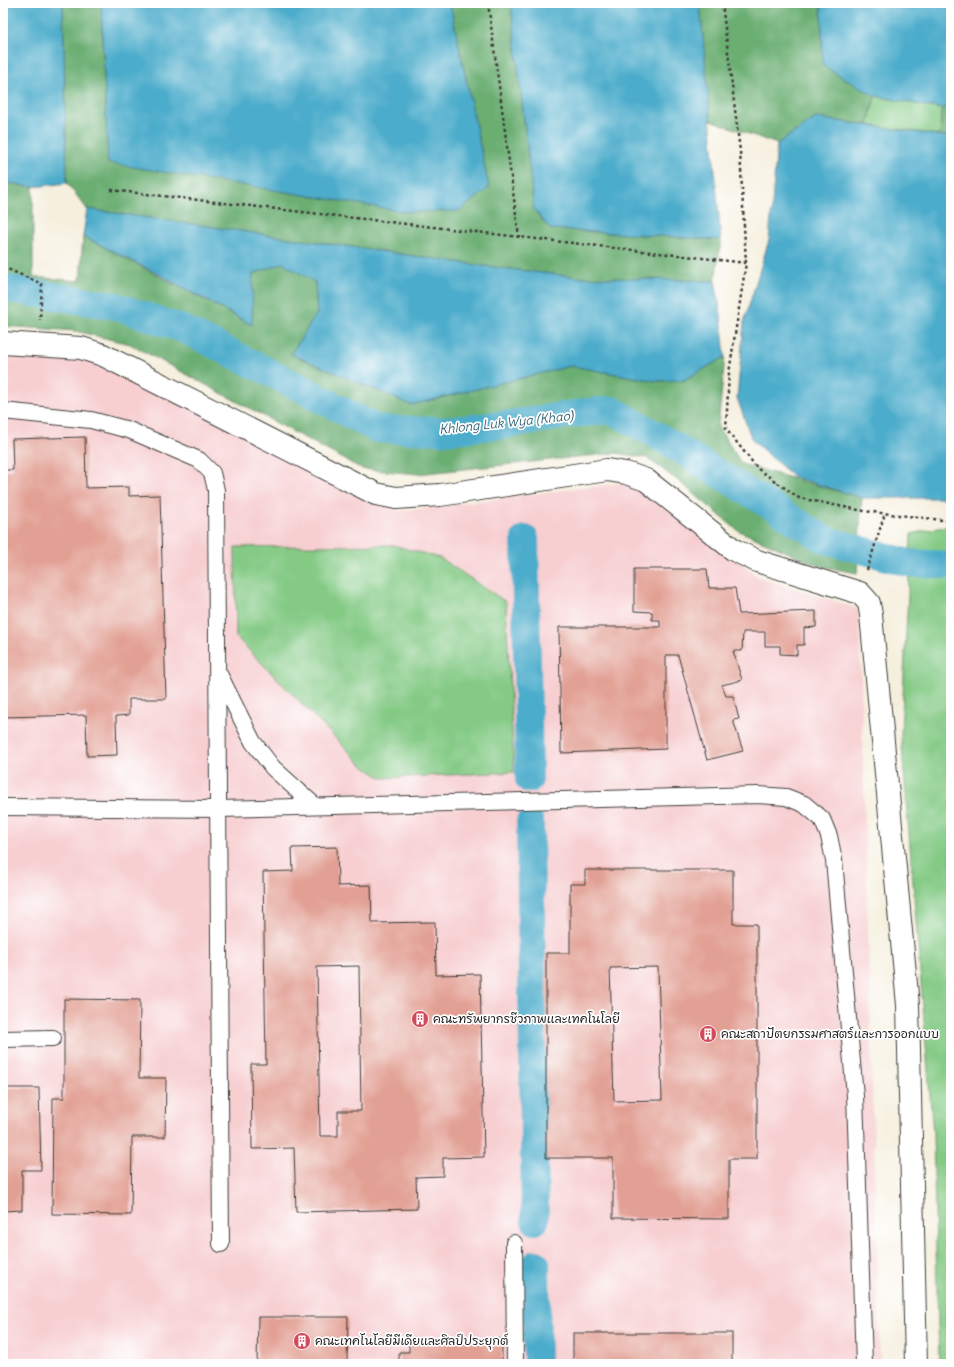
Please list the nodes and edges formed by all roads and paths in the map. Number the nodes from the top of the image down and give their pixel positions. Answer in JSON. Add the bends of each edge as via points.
{"nodes":[{"id":1,"x":488,"y":3,"type":"edge"},
{"id":2,"x":722,"y":3,"type":"edge"},
{"id":3,"x":112,"y":190,"type":"dead end"},
{"id":4,"x":519,"y":237,"type":"junction"},
{"id":5,"x":746,"y":264,"type":"junction"},
{"id":6,"x":3,"y":267,"type":"edge"},
{"id":7,"x":3,"y":343,"type":"edge"},
{"id":8,"x":38,"y":345,"type":"junction"},
{"id":9,"x":3,"y":411,"type":"edge"},
{"id":10,"x":885,"y":514,"type":"junction"},
{"id":11,"x":951,"y":521,"type":"edge"},
{"id":12,"x":865,"y":576,"type":"dead end"},
{"id":13,"x":218,"y":671,"type":"junction"},
{"id":14,"x":315,"y":806,"type":"junction"},
{"id":15,"x":3,"y":807,"type":"edge"},
{"id":16,"x":218,"y":809,"type":"junction"},
{"id":17,"x":53,"y":1038,"type":"dead end"},
{"id":18,"x":3,"y":1039,"type":"edge"},
{"id":19,"x":514,"y":1242,"type":"dead end"},
{"id":20,"x":222,"y":1244,"type":"dead end"},
{"id":21,"x":515,"y":1364,"type":"edge"},
{"id":22,"x":864,"y":1364,"type":"edge"},
{"id":23,"x":916,"y":1364,"type":"edge"}],
"edges":[{"from":1,"to":4,"type":"path"},
{"from":2,"to":5,"type":"path","via":[[740,151]]},
{"from":3,"to":4,"type":"path"},
{"from":4,"to":5,"type":"path"},
{"from":5,"to":10,"type":"path","via":[[729,373],[726,429],[758,469],[799,498]]},
{"from":6,"to":8,"type":"path","via":[[42,284]]},
{"from":7,"to":8,"type":"street"},
{"from":8,"to":23,"type":"street","via":[[80,348],[103,355],[376,494],[396,498],[440,495],[607,470],[626,473],[646,480],[734,550],[757,561],[860,593],[869,603],[908,1005]]},
{"from":9,"to":13,"type":"lane","via":[[90,420],[129,430],[199,460],[212,473],[216,490]]},
{"from":10,"to":11,"type":"path"},
{"from":10,"to":12,"type":"path"},
{"from":13,"to":14,"type":"lane","via":[[253,742],[273,768]]},
{"from":13,"to":16,"type":"lane"},
{"from":14,"to":16,"type":"lane"},
{"from":14,"to":22,"type":"lane","via":[[758,795],[786,797],[804,804],[822,818],[834,860],[855,1096]]},
{"from":15,"to":16,"type":"lane"},
{"from":16,"to":20,"type":"lane"},
{"from":17,"to":18,"type":"lane"},
{"from":19,"to":21,"type":"lane"}]}
